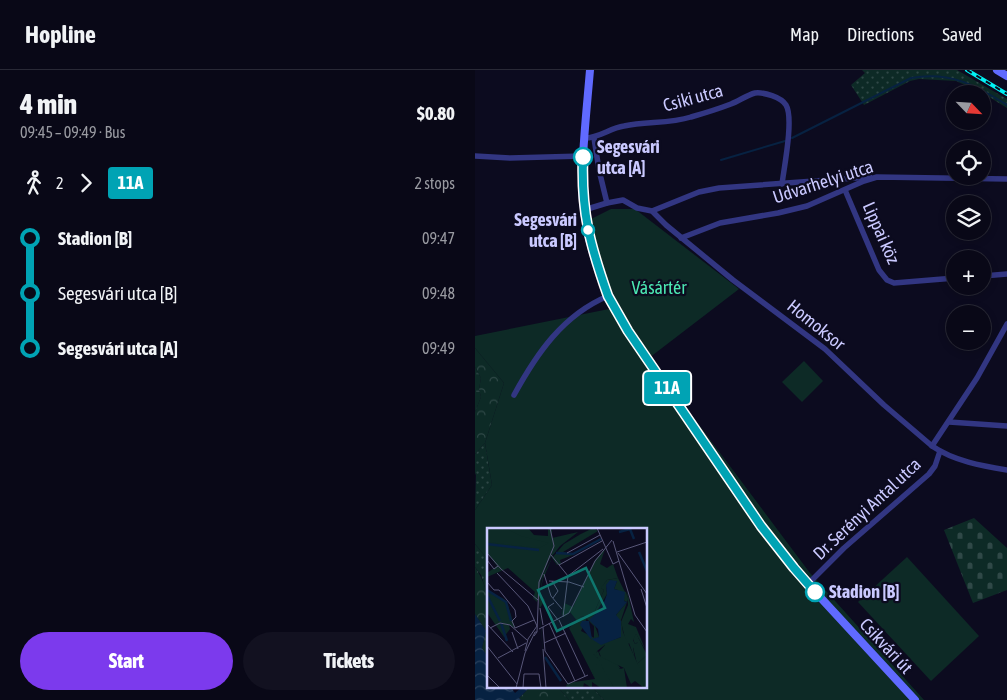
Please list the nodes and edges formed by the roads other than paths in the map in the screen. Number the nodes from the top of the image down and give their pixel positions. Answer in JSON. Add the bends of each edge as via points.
{"nodes":[{"id":1,"x":590,"y":70,"type":"edge"},
{"id":2,"x":997,"y":70,"type":"edge"},
{"id":3,"x":1007,"y":76,"type":"edge"},
{"id":4,"x":585,"y":138,"type":"junction"},
{"id":5,"x":594,"y":138,"type":"junction"},
{"id":6,"x":475,"y":156,"type":"edge"},
{"id":7,"x":583,"y":156,"type":"junction"},
{"id":8,"x":877,"y":177,"type":"junction"},
{"id":9,"x":1007,"y":179,"type":"edge"},
{"id":10,"x":782,"y":184,"type":"junction"},
{"id":11,"x":845,"y":190,"type":"junction"},
{"id":12,"x":607,"y":203,"type":"junction"},
{"id":13,"x":585,"y":210,"type":"junction"},
{"id":14,"x":652,"y":211,"type":"junction"},
{"id":15,"x":681,"y":238,"type":"junction"},
{"id":16,"x":1007,"y":274,"type":"edge"},
{"id":17,"x":991,"y":275,"type":"edge"},
{"id":18,"x":946,"y":279,"type":"edge"},
{"id":19,"x":608,"y":296,"type":"junction"},
{"id":20,"x":1007,"y":324,"type":"edge"},
{"id":21,"x":514,"y":395,"type":"dead end"},
{"id":22,"x":949,"y":422,"type":"junction"},
{"id":23,"x":1007,"y":426,"type":"edge"},
{"id":24,"x":932,"y":446,"type":"junction"},
{"id":25,"x":940,"y":452,"type":"junction"},
{"id":26,"x":1007,"y":470,"type":"edge"},
{"id":27,"x":808,"y":584,"type":"junction"},
{"id":28,"x":915,"y":700,"type":"edge"}],
"edges":[{"from":1,"to":4,"type":"street","name":"Csikvári út"},
{"from":2,"to":3,"type":"street"},
{"from":4,"to":5,"type":"street","name":"Csiki utca"},
{"from":4,"to":7,"type":"street","name":"Csikvári út"},
{"from":5,"to":10,"type":"street","name":"Csiki utca","via":[[625,125],[663,123],[690,117],[752,94],[771,96],[781,100],[789,113]]},
{"from":5,"to":12,"type":"street"},
{"from":6,"to":7,"type":"street"},
{"from":7,"to":13,"type":"street","name":"Csikvári út"},
{"from":8,"to":9,"type":"street","name":"Udvarhelyi utca"},
{"from":8,"to":10,"type":"street"},
{"from":8,"to":11,"type":"street","name":"Udvarhelyi utca"},
{"from":10,"to":14,"type":"street","via":[[732,186],[699,192]]},
{"from":11,"to":15,"type":"street","name":"Udvarhelyi utca","via":[[800,208],[720,223]]},
{"from":11,"to":18,"type":"street","name":"Lippai köz","via":[[879,270],[887,280],[895,283]]},
{"from":12,"to":13,"type":"street","name":"Homoksor"},
{"from":12,"to":14,"type":"street","name":"Homoksor","via":[[623,200],[637,208]]},
{"from":13,"to":19,"type":"street","name":"Csikvári út","via":[[593,251]]},
{"from":14,"to":15,"type":"street","name":"Homoksor"},
{"from":15,"to":24,"type":"street","name":"Homoksor","via":[[825,350]]},
{"from":16,"to":17,"type":"street"},
{"from":19,"to":21,"type":"street","via":[[591,303],[563,325],[535,360]]},
{"from":19,"to":27,"type":"street","name":"Csikvári út","via":[[628,331],[772,541]]},
{"from":20,"to":22,"type":"street"},
{"from":22,"to":23,"type":"street"},
{"from":22,"to":24,"type":"street"},
{"from":24,"to":25,"type":"street","name":"Homoksor"},
{"from":25,"to":26,"type":"street","name":"Homoksor","via":[[978,465]]},
{"from":25,"to":27,"type":"street","name":"Dr. Serényi Antal utca","via":[[929,474]]},
{"from":27,"to":28,"type":"street","name":"Csikvári út"}]}
